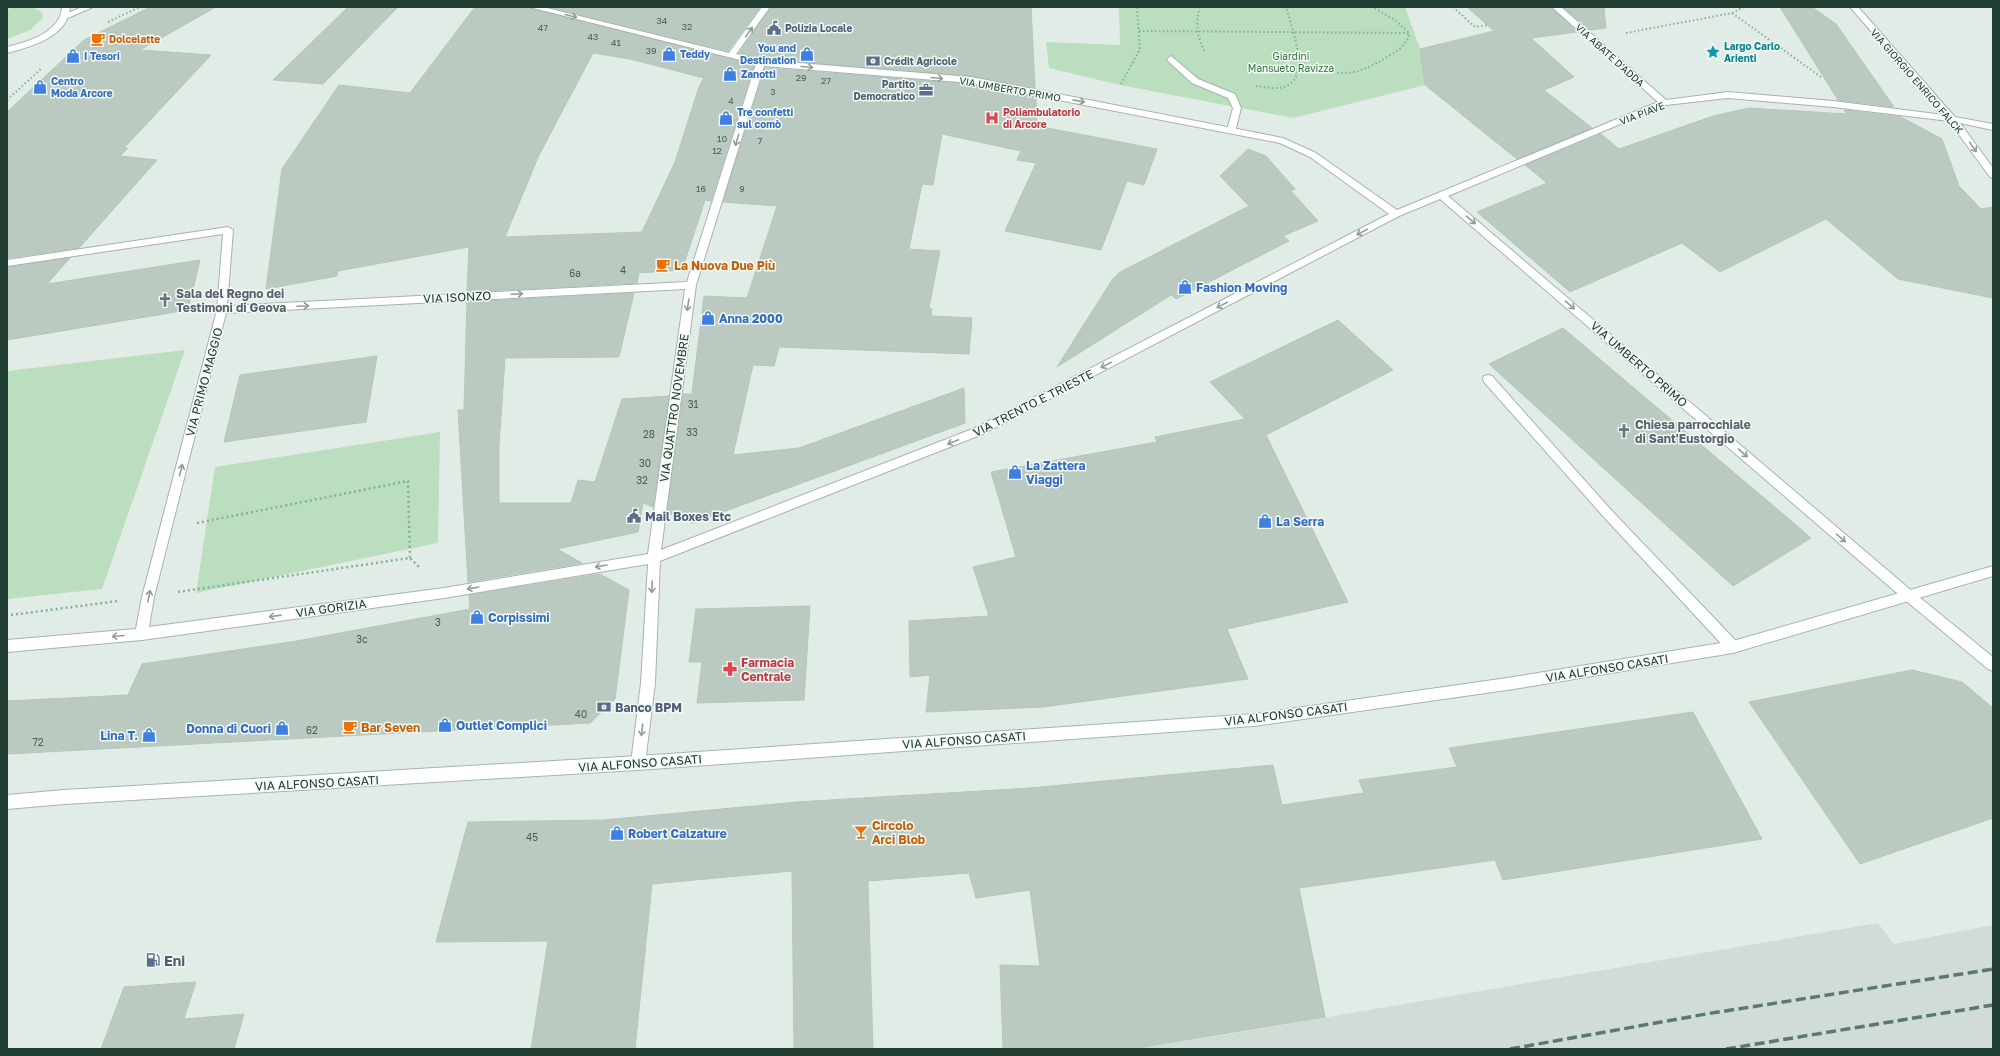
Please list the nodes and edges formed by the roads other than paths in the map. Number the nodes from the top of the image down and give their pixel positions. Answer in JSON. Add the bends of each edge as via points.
{"nodes":[{"id":1,"x":89,"y":7,"type":"edge"},
{"id":2,"x":533,"y":7,"type":"edge"},
{"id":3,"x":766,"y":7,"type":"edge"},
{"id":4,"x":1556,"y":7,"type":"edge"},
{"id":5,"x":1854,"y":7,"type":"edge"},
{"id":6,"x":65,"y":11,"type":"edge"},
{"id":7,"x":7,"y":50,"type":"edge"},
{"id":8,"x":731,"y":56,"type":"junction"},
{"id":9,"x":1171,"y":59,"type":"dead end"},
{"id":10,"x":761,"y":63,"type":"junction"},
{"id":11,"x":1664,"y":103,"type":"junction"},
{"id":12,"x":1952,"y":119,"type":"junction"},
{"id":13,"x":1993,"y":127,"type":"edge"},
{"id":14,"x":1232,"y":130,"type":"junction"},
{"id":15,"x":1993,"y":175,"type":"edge"},
{"id":16,"x":1441,"y":195,"type":"junction"},
{"id":17,"x":1396,"y":214,"type":"junction"},
{"id":18,"x":7,"y":264,"type":"edge"},
{"id":19,"x":691,"y":286,"type":"junction"},
{"id":20,"x":222,"y":310,"type":"junction"},
{"id":21,"x":1488,"y":379,"type":"dead end"},
{"id":22,"x":654,"y":558,"type":"junction"},
{"id":23,"x":1993,"y":571,"type":"edge"},
{"id":24,"x":1909,"y":596,"type":"junction"},
{"id":25,"x":142,"y":634,"type":"junction"},
{"id":26,"x":7,"y":646,"type":"edge"},
{"id":27,"x":1733,"y":647,"type":"junction"},
{"id":28,"x":1993,"y":665,"type":"edge"},
{"id":29,"x":638,"y":764,"type":"junction"},
{"id":30,"x":7,"y":802,"type":"edge"}],
"edges":[{"from":1,"to":6,"type":"street"},
{"from":2,"to":8,"type":"street","name":"VIA UMBERTO PRIMO","one_way":true},
{"from":8,"to":3,"type":"street","one_way":true},
{"from":4,"to":11,"type":"street","name":"VIA ABATE D'ADDA"},
{"from":5,"to":12,"type":"street","name":"VIA GIORGIO ENRICO FALCK"},
{"from":6,"to":7,"type":"street","via":[[62,22],[48,34],[26,45]]},
{"from":8,"to":10,"type":"street","name":"VIA UMBERTO PRIMO"},
{"from":9,"to":14,"type":"street","via":[[1195,81],[1232,96],[1237,108]]},
{"from":10,"to":14,"type":"street","name":"VIA UMBERTO PRIMO","one_way":true,"via":[[971,80]]},
{"from":10,"to":19,"type":"street","name":"VIA QUATTRO NOVEMBRE","one_way":true},
{"from":11,"to":12,"type":"street","name":"VIA PIAVE","via":[[1728,95],[1833,104]]},
{"from":11,"to":16,"type":"street","name":"VIA PIAVE"},
{"from":12,"to":13,"type":"street","name":"VIA PIAVE"},
{"from":12,"to":15,"type":"street","name":"VIA GIORGIO ENRICO FALCK","one_way":true},
{"from":14,"to":17,"type":"street","name":"VIA UMBERTO PRIMO","via":[[1283,141],[1313,155]]},
{"from":16,"to":17,"type":"street","name":"VIA PIAVE"},
{"from":16,"to":24,"type":"street","name":"VIA UMBERTO PRIMO","one_way":true},
{"from":17,"to":22,"type":"street","name":"VIA TRENTO E TRIESTE","one_way":true,"via":[[979,431]]},
{"from":18,"to":20,"type":"street","name":"VIA PRIMO MAGGIO","via":[[228,230]]},
{"from":20,"to":19,"type":"street","name":"VIA ISONZO","one_way":true},
{"from":19,"to":22,"type":"street","name":"VIA QUATTRO NOVEMBRE","one_way":true},
{"from":25,"to":20,"type":"street","name":"VIA PRIMO MAGGIO","one_way":true,"via":[[148,597]]},
{"from":21,"to":27,"type":"street","via":[[1607,513]]},
{"from":22,"to":25,"type":"street","name":"VIA GORIZIA","one_way":true,"via":[[444,593]]},
{"from":22,"to":29,"type":"street","name":"VIA QUATTRO NOVEMBRE","one_way":true,"via":[[648,683]]},
{"from":23,"to":24,"type":"street","name":"VIA ALFONSO CASATI"},
{"from":24,"to":27,"type":"street","name":"VIA ALFONSO CASATI"},
{"from":24,"to":28,"type":"street","name":"VIA UMBERTO PRIMO"},
{"from":25,"to":26,"type":"street","name":"VIA GORIZIA","one_way":true},
{"from":27,"to":29,"type":"street","name":"VIA ALFONSO CASATI","via":[[1507,684],[1254,720]]},
{"from":29,"to":30,"type":"street","name":"VIA ALFONSO CASATI"}]}
